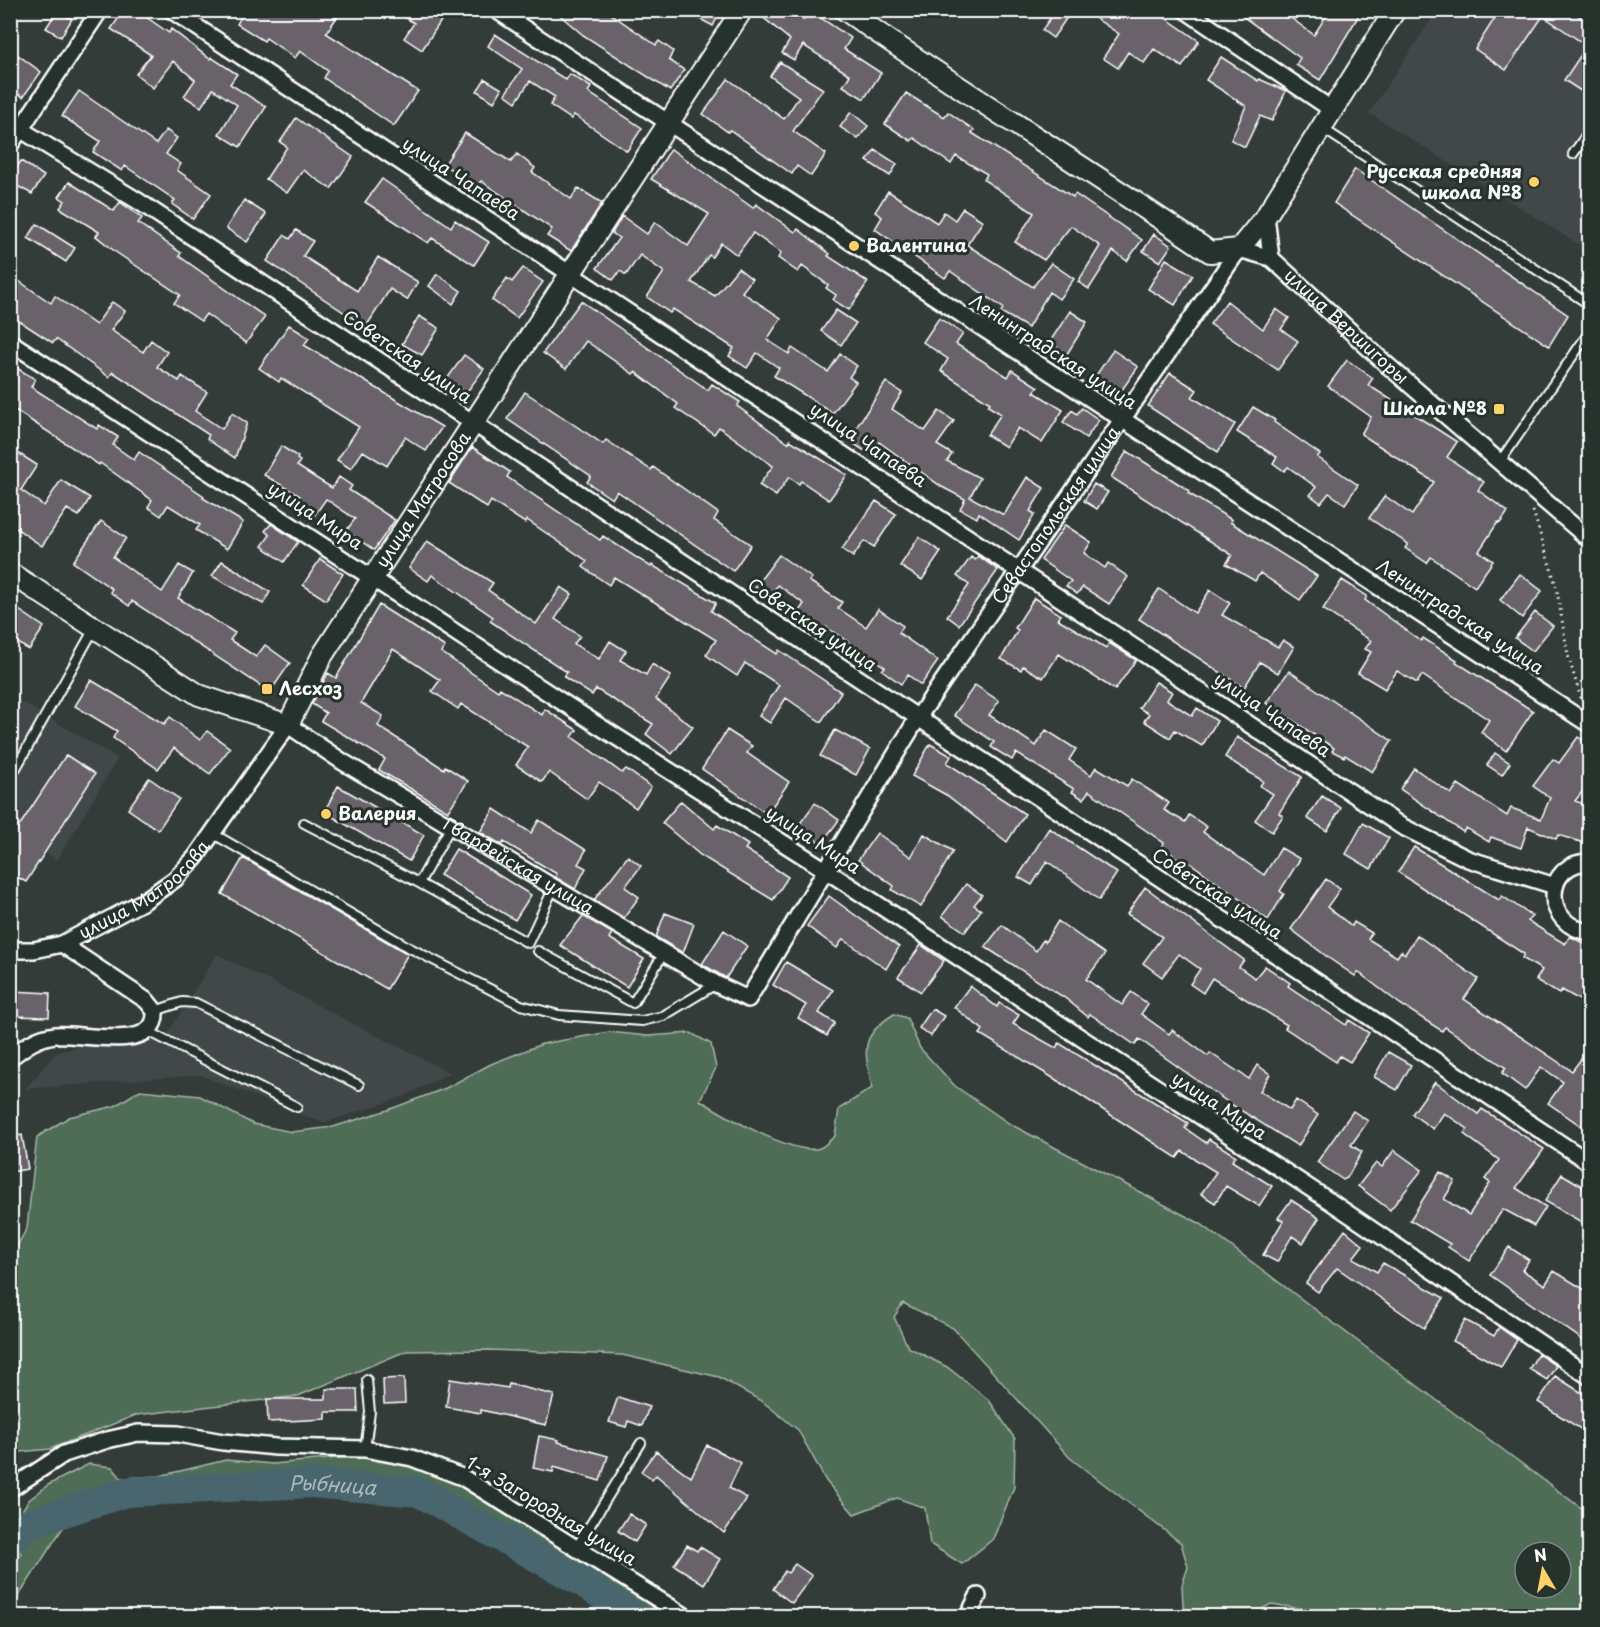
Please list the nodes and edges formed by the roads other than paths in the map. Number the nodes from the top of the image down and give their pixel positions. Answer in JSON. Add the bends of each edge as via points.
{"nodes":[{"id":1,"x":100,"y":10,"type":"edge"},
{"id":2,"x":171,"y":10,"type":"edge"},
{"id":3,"x":496,"y":10,"type":"edge"},
{"id":4,"x":742,"y":10,"type":"edge"},
{"id":5,"x":845,"y":10,"type":"edge"},
{"id":6,"x":1185,"y":10,"type":"edge"},
{"id":7,"x":1395,"y":10,"type":"edge"},
{"id":8,"x":1331,"y":109,"type":"junction"},
{"id":9,"x":667,"y":123,"type":"junction"},
{"id":10,"x":16,"y":126,"type":"edge"},
{"id":11,"x":1320,"y":127,"type":"junction"},
{"id":12,"x":1590,"y":130,"type":"edge"},
{"id":13,"x":10,"y":145,"type":"edge"},
{"id":14,"x":1573,"y":154,"type":"dead end"},
{"id":15,"x":1266,"y":216,"type":"junction"},
{"id":16,"x":1239,"y":249,"type":"junction"},
{"id":17,"x":1271,"y":258,"type":"junction"},
{"id":18,"x":571,"y":275,"type":"junction"},
{"id":19,"x":1590,"y":305,"type":"edge"},
{"id":20,"x":1590,"y":331,"type":"edge"},
{"id":21,"x":10,"y":342,"type":"edge"},
{"id":22,"x":1122,"y":420,"type":"junction"},
{"id":23,"x":471,"y":423,"type":"junction"},
{"id":24,"x":1499,"y":463,"type":"junction"},
{"id":25,"x":1590,"y":540,"type":"edge"},
{"id":26,"x":1020,"y":568,"type":"junction"},
{"id":27,"x":10,"y":573,"type":"edge"},
{"id":28,"x":374,"y":578,"type":"junction"},
{"id":29,"x":96,"y":626,"type":"junction"},
{"id":30,"x":917,"y":718,"type":"junction"},
{"id":31,"x":288,"y":724,"type":"junction"},
{"id":32,"x":1589,"y":725,"type":"edge"},
{"id":33,"x":16,"y":768,"type":"dead end"},
{"id":34,"x":304,"y":823,"type":"dead end"},
{"id":35,"x":451,"y":826,"type":"junction"},
{"id":36,"x":211,"y":832,"type":"junction"},
{"id":37,"x":1590,"y":862,"type":"edge"},
{"id":38,"x":824,"y":869,"type":"junction"},
{"id":39,"x":419,"y":884,"type":"junction"},
{"id":40,"x":1555,"y":886,"type":"junction"},
{"id":41,"x":554,"y":887,"type":"junction"},
{"id":42,"x":1590,"y":932,"type":"edge"},
{"id":43,"x":62,"y":944,"type":"junction"},
{"id":44,"x":10,"y":950,"type":"edge"},
{"id":45,"x":538,"y":951,"type":"dead end"},
{"id":46,"x":664,"y":952,"type":"junction"},
{"id":47,"x":716,"y":984,"type":"junction"},
{"id":48,"x":155,"y":1011,"type":"junction"},
{"id":49,"x":148,"y":1031,"type":"junction"},
{"id":50,"x":10,"y":1058,"type":"edge"},
{"id":51,"x":359,"y":1085,"type":"dead end"},
{"id":52,"x":297,"y":1107,"type":"dead end"},
{"id":53,"x":1590,"y":1163,"type":"edge"},
{"id":54,"x":1590,"y":1377,"type":"edge"},
{"id":55,"x":367,"y":1380,"type":"dead end"},
{"id":56,"x":641,"y":1443,"type":"dead end"},
{"id":57,"x":365,"y":1449,"type":"junction"},
{"id":58,"x":10,"y":1489,"type":"edge"},
{"id":59,"x":576,"y":1548,"type":"junction"},
{"id":60,"x":978,"y":1596,"type":"dead end"},
{"id":61,"x":685,"y":1617,"type":"edge"},
{"id":62,"x":968,"y":1617,"type":"edge"}],
"edges":[{"from":1,"to":10,"type":"street"},
{"from":2,"to":18,"type":"street","name":"улица Чапаева"},
{"from":3,"to":9,"type":"street","name":"Ленинградская улица"},
{"from":4,"to":9,"type":"street","name":"улица Матросова"},
{"from":5,"to":16,"type":"street","via":[[1210,252]]},
{"from":6,"to":8,"type":"street"},
{"from":7,"to":8,"type":"street","name":"Севастопольская улица"},
{"from":8,"to":11,"type":"street","name":"Севастопольская улица"},
{"from":9,"to":18,"type":"street","name":"улица Матросова"},
{"from":9,"to":22,"type":"street","name":"Ленинградская улица"},
{"from":10,"to":13,"type":"street"},
{"from":10,"to":23,"type":"street","name":"Советская улица","via":[[138,201]]},
{"from":11,"to":15,"type":"street","name":"Севастопольская улица"},
{"from":11,"to":19,"type":"lane"},
{"from":12,"to":14,"type":"lane"},
{"from":15,"to":16,"type":"street","name":"Севастопольская улица"},
{"from":15,"to":17,"type":"street","name":"улица Вершигоры"},
{"from":16,"to":17,"type":"street"},
{"from":16,"to":22,"type":"street","name":"Севастопольская улица"},
{"from":17,"to":24,"type":"street","name":"улица Вершигоры"},
{"from":18,"to":23,"type":"street","name":"улица Матросова"},
{"from":18,"to":26,"type":"street","name":"улица Чапаева"},
{"from":20,"to":24,"type":"lane"},
{"from":21,"to":28,"type":"street","name":"улица Мира"},
{"from":22,"to":26,"type":"street","name":"Севастопольская улица"},
{"from":22,"to":32,"type":"street","name":"Ленинградская улица"},
{"from":23,"to":28,"type":"street","name":"улица Матросова"},
{"from":23,"to":30,"type":"street","name":"Советская улица"},
{"from":24,"to":25,"type":"street","name":"улица Вершигоры"},
{"from":26,"to":30,"type":"street","name":"Севастопольская улица"},
{"from":26,"to":40,"type":"street","name":"улица Чапаева","via":[[1401,826],[1468,859]]},
{"from":27,"to":29,"type":"street","name":"Гвардейская улица"},
{"from":28,"to":31,"type":"street","name":"улица Матросова","via":[[322,657]]},
{"from":28,"to":38,"type":"street","name":"улица Мира"},
{"from":29,"to":31,"type":"street","name":"Гвардейская улица","via":[[199,695]]},
{"from":29,"to":33,"type":"lane"},
{"from":30,"to":38,"type":"street","name":"Севастопольская улица"},
{"from":30,"to":53,"type":"street","name":"Советская улица"},
{"from":31,"to":35,"type":"street","name":"Гвардейская улица","via":[[343,762]]},
{"from":31,"to":36,"type":"street","name":"улица Матросова"},
{"from":34,"to":39,"type":"lane"},
{"from":35,"to":39,"type":"lane"},
{"from":35,"to":41,"type":"street","name":"Гвардейская улица"},
{"from":36,"to":43,"type":"street","name":"улица Матросова","via":[[195,858],[175,879],[144,901]]},
{"from":36,"to":47,"type":"lane","via":[[408,947],[521,1005],[559,1015],[642,1021],[663,1016]]},
{"from":37,"to":40,"type":"street","via":[[1566,869]]},
{"from":38,"to":47,"type":"street","name":"Севастопольская улица","via":[[748,999]]},
{"from":38,"to":54,"type":"street","name":"улица Мира"},
{"from":39,"to":41,"type":"lane","via":[[528,943]]},
{"from":40,"to":42,"type":"street","via":[[1553,897],[1560,918],[1569,926]]},
{"from":41,"to":46,"type":"street","name":"Гвардейская улица"},
{"from":43,"to":44,"type":"street","name":"улица Матросова"},
{"from":43,"to":48,"type":"street","via":[[147,1001]]},
{"from":45,"to":46,"type":"lane","via":[[633,1003]]},
{"from":46,"to":47,"type":"street","name":"Гвардейская улица"},
{"from":48,"to":49,"type":"street"},
{"from":48,"to":51,"type":"lane","via":[[182,1002],[196,1004]]},
{"from":49,"to":50,"type":"street","via":[[124,1038],[44,1037]]},
{"from":49,"to":52,"type":"lane"},
{"from":55,"to":57,"type":"lane","via":[[370,1412]]},
{"from":56,"to":59,"type":"lane"},
{"from":57,"to":58,"type":"street","name":"1-я Загородная улица","via":[[276,1448],[178,1434],[138,1433],[64,1454]]},
{"from":57,"to":59,"type":"street","name":"1-я Загородная улица","via":[[412,1458],[462,1477]]},
{"from":59,"to":61,"type":"street","name":"1-я Загородная улица"},
{"from":60,"to":62,"type":"street"}]}
